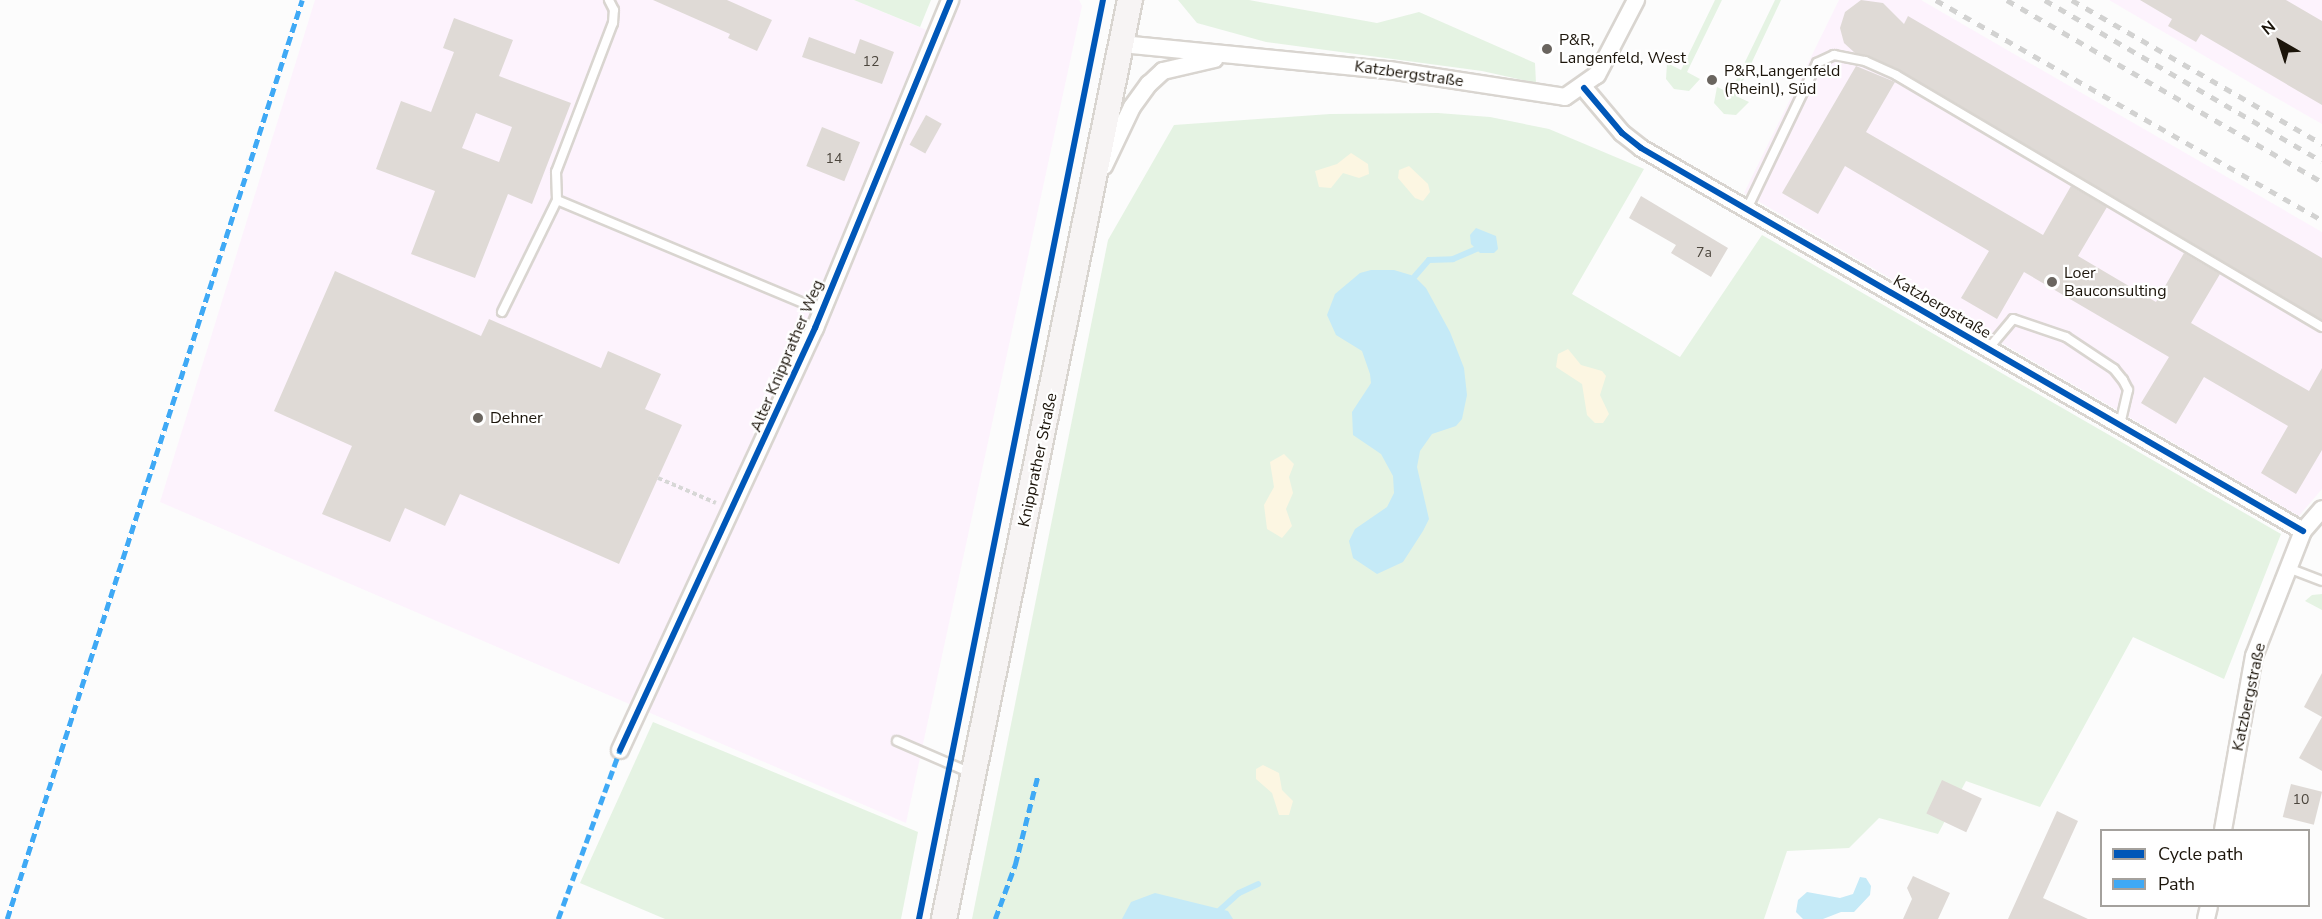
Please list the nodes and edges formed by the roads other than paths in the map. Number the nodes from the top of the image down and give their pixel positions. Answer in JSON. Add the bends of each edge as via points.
{"nodes":[{"id":1,"x":609,"y":0,"type":"edge"},
{"id":2,"x":950,"y":0,"type":"edge"},
{"id":3,"x":1130,"y":0,"type":"edge"},
{"id":4,"x":1633,"y":3,"type":"edge"},
{"id":5,"x":1122,"y":44,"type":"junction"},
{"id":6,"x":1230,"y":55,"type":"junction"},
{"id":7,"x":1584,"y":88,"type":"junction"},
{"id":8,"x":1092,"y":193,"type":"junction"},
{"id":9,"x":557,"y":200,"type":"junction"},
{"id":10,"x":1747,"y":209,"type":"junction"},
{"id":11,"x":822,"y":311,"type":"junction"},
{"id":12,"x":502,"y":312,"type":"dead end"},
{"id":13,"x":2322,"y":327,"type":"edge"},
{"id":14,"x":1988,"y":349,"type":"junction"},
{"id":15,"x":2120,"y":425,"type":"junction"},
{"id":16,"x":2322,"y":508,"type":"edge"},
{"id":17,"x":2303,"y":531,"type":"junction"},
{"id":18,"x":2288,"y":568,"type":"junction"},
{"id":19,"x":2322,"y":581,"type":"edge"},
{"id":20,"x":897,"y":741,"type":"dead end"},
{"id":21,"x":620,"y":750,"type":"dead end"},
{"id":22,"x":973,"y":774,"type":"junction"},
{"id":23,"x":2223,"y":829,"type":"edge"},
{"id":24,"x":944,"y":919,"type":"edge"}],
"edges":[{"from":1,"to":9,"type":"lane","via":[[614,10],[613,23],[556,172]]},
{"from":2,"to":11,"type":"street","name":"Alter Knipprather Weg"},
{"from":3,"to":5,"type":"main road","name":"Knipprather Straße"},
{"from":4,"to":7,"type":"street","via":[[1597,75]]},
{"from":5,"to":6,"type":"street","name":"Katzbergstraße"},
{"from":5,"to":8,"type":"main road","name":"Knipprather Straße"},
{"from":6,"to":7,"type":"street","name":"Katzbergstraße","via":[[1428,75],[1540,96],[1565,97]]},
{"from":6,"to":8,"type":"street","name":"Katzbergstraße","via":[[1164,72],[1149,84],[1132,107]]},
{"from":7,"to":10,"type":"street","name":"Katzbergstraße","via":[[1622,133],[1641,148]]},
{"from":8,"to":22,"type":"main road","name":"Knipprather Straße"},
{"from":9,"to":11,"type":"lane"},
{"from":9,"to":12,"type":"lane"},
{"from":10,"to":13,"type":"lane","via":[[1817,63],[1833,55],[1865,61],[1896,75]]},
{"from":10,"to":14,"type":"street","name":"Katzbergstraße"},
{"from":11,"to":21,"type":"street","name":"Alter Knipprather Weg"},
{"from":14,"to":15,"type":"street","name":"Katzbergstraße"},
{"from":14,"to":15,"type":"lane","via":[[2013,319],[2066,337],[2114,369],[2123,380],[2128,390]]},
{"from":15,"to":17,"type":"street","name":"Katzbergstraße"},
{"from":16,"to":17,"type":"street","name":"Katzbergstraße"},
{"from":17,"to":18,"type":"street","name":"Katzbergstraße"},
{"from":18,"to":19,"type":"lane"},
{"from":18,"to":23,"type":"street","name":"Katzbergstraße","via":[[2254,656]]},
{"from":20,"to":22,"type":"lane"},
{"from":22,"to":24,"type":"main road","name":"Knipprather Straße"}]}
